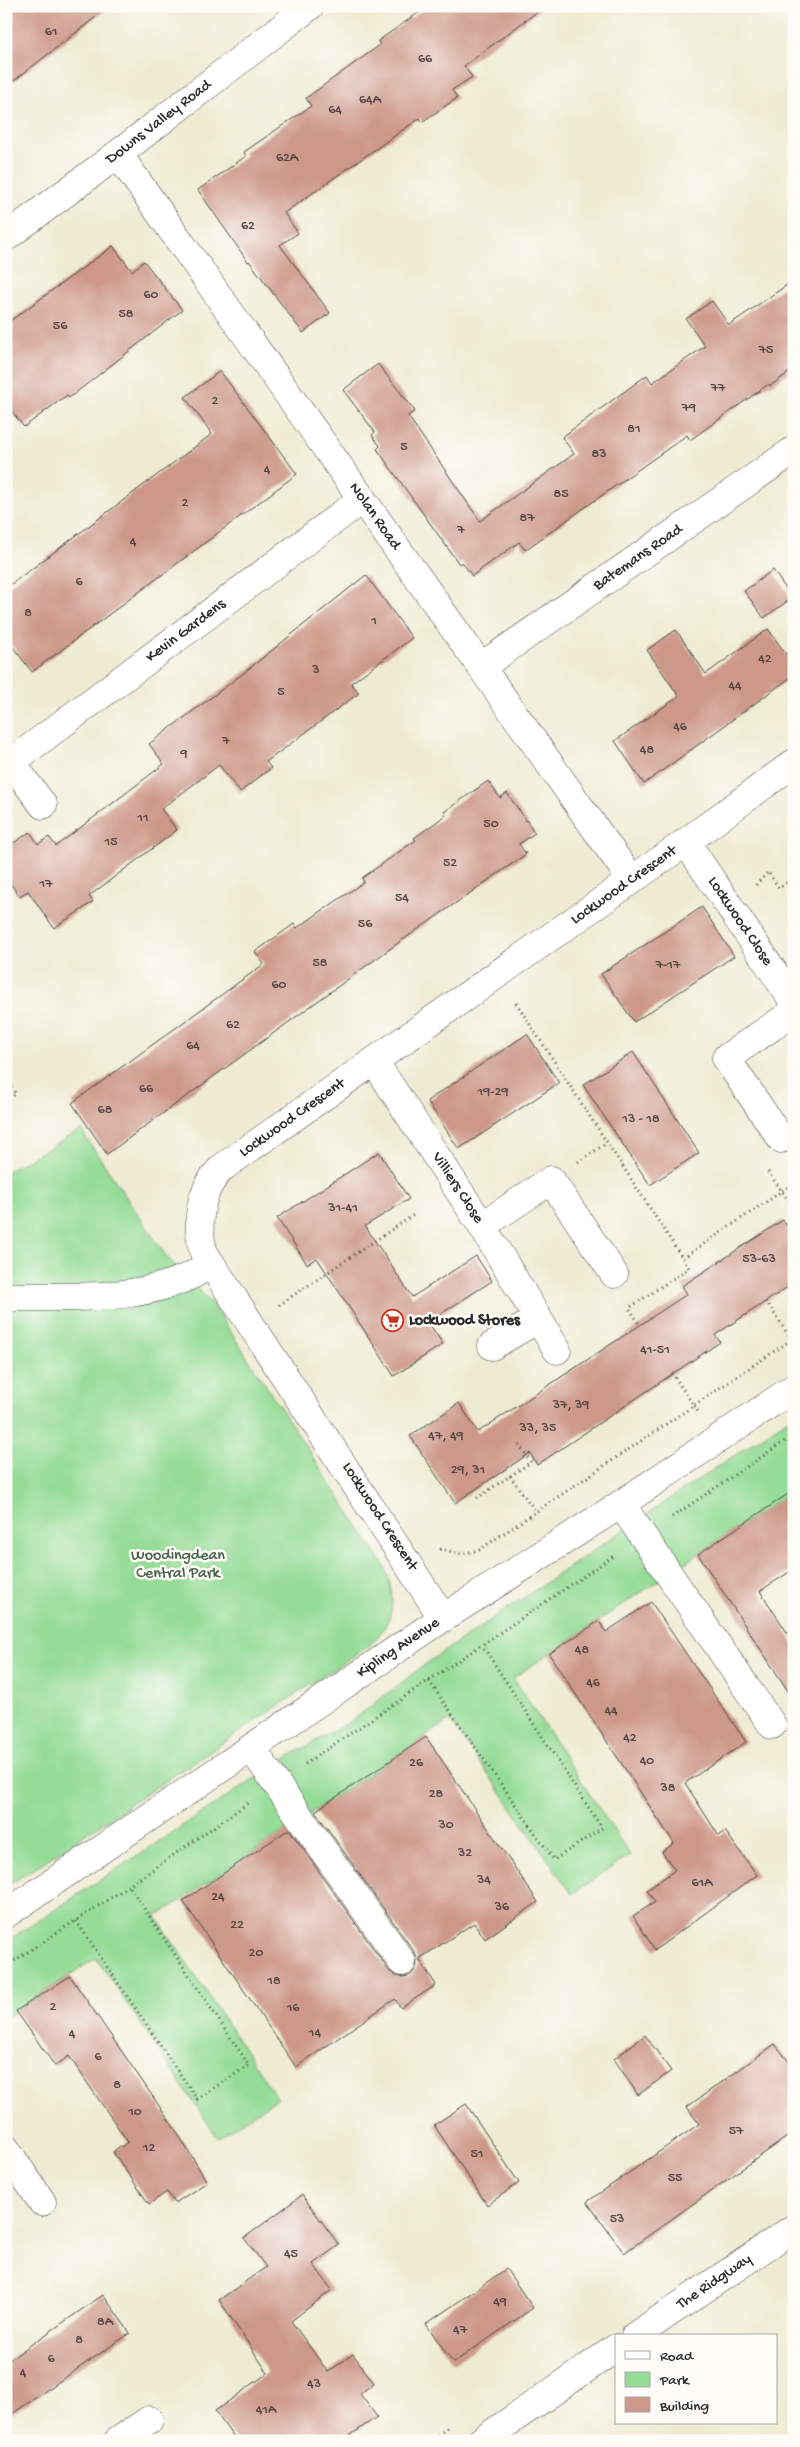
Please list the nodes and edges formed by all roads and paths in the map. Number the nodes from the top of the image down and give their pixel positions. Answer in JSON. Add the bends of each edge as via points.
{"nodes":[{"id":1,"x":310,"y":6,"type":"edge"},
{"id":2,"x":118,"y":154,"type":"junction"},
{"id":3,"x":6,"y":237,"type":"edge"},
{"id":4,"x":794,"y":450,"type":"edge"},
{"id":5,"x":361,"y":500,"type":"junction"},
{"id":6,"x":482,"y":666,"type":"junction"},
{"id":7,"x":794,"y":762,"type":"edge"},
{"id":8,"x":9,"y":764,"type":"edge"},
{"id":9,"x":43,"y":805,"type":"dead end"},
{"id":10,"x":686,"y":842,"type":"junction"},
{"id":11,"x":794,"y":878,"type":"edge"},
{"id":12,"x":631,"y":880,"type":"junction"},
{"id":13,"x":752,"y":889,"type":"dead end"},
{"id":14,"x":514,"y":1001,"type":"dead end"},
{"id":15,"x":794,"y":1002,"type":"edge"},
{"id":16,"x":794,"y":1012,"type":"edge"},
{"id":17,"x":374,"y":1061,"type":"junction"},
{"id":18,"x":6,"y":1079,"type":"edge"},
{"id":19,"x":6,"y":1100,"type":"edge"},
{"id":20,"x":781,"y":1138,"type":"dead end"},
{"id":21,"x":794,"y":1183,"type":"edge"},
{"id":22,"x":415,"y":1214,"type":"dead end"},
{"id":23,"x":482,"y":1226,"type":"junction"},
{"id":24,"x":683,"y":1258,"type":"junction"},
{"id":25,"x":211,"y":1264,"type":"junction"},
{"id":26,"x":614,"y":1274,"type":"dead end"},
{"id":27,"x":6,"y":1297,"type":"edge"},
{"id":28,"x":766,"y":1301,"type":"dead end"},
{"id":29,"x":274,"y":1308,"type":"dead end"},
{"id":30,"x":538,"y":1319,"type":"junction"},
{"id":31,"x":640,"y":1325,"type":"dead end"},
{"id":32,"x":791,"y":1339,"type":"dead end"},
{"id":33,"x":492,"y":1346,"type":"dead end"},
{"id":34,"x":557,"y":1350,"type":"dead end"},
{"id":35,"x":672,"y":1373,"type":"dead end"},
{"id":36,"x":794,"y":1388,"type":"edge"},
{"id":37,"x":794,"y":1435,"type":"edge"},
{"id":38,"x":717,"y":1439,"type":"junction"},
{"id":39,"x":519,"y":1445,"type":"dead end"},
{"id":40,"x":510,"y":1476,"type":"junction"},
{"id":41,"x":477,"y":1498,"type":"dead end"},
{"id":42,"x":621,"y":1504,"type":"junction"},
{"id":43,"x":536,"y":1512,"type":"dead end"},
{"id":44,"x":643,"y":1537,"type":"junction"},
{"id":45,"x":443,"y":1618,"type":"junction"},
{"id":46,"x":482,"y":1645,"type":"junction"},
{"id":47,"x":429,"y":1681,"type":"junction"},
{"id":48,"x":772,"y":1725,"type":"dead end"},
{"id":49,"x":252,"y":1749,"type":"junction"},
{"id":50,"x":276,"y":1784,"type":"junction"},
{"id":51,"x":129,"y":1886,"type":"junction"},
{"id":52,"x":6,"y":1914,"type":"edge"},
{"id":53,"x":76,"y":1921,"type":"junction"},
{"id":54,"x":402,"y":1962,"type":"dead end"},
{"id":55,"x":6,"y":1966,"type":"edge"},
{"id":56,"x":6,"y":2149,"type":"edge"},
{"id":57,"x":42,"y":2202,"type":"dead end"},
{"id":58,"x":794,"y":2228,"type":"edge"},
{"id":59,"x":638,"y":2334,"type":"edge"},
{"id":60,"x":615,"y":2349,"type":"edge"},
{"id":61,"x":149,"y":2420,"type":"dead end"},
{"id":62,"x":118,"y":2441,"type":"edge"},
{"id":63,"x":481,"y":2441,"type":"edge"}],
"edges":[{"from":1,"to":2,"type":"street","name":"Downs Valley Road"},
{"from":2,"to":3,"type":"street","name":"Downs Valley Road"},
{"from":2,"to":5,"type":"street","name":"Nolan Road"},
{"from":4,"to":6,"type":"street","name":"Batemans Road"},
{"from":5,"to":6,"type":"street","name":"Nolan Road"},
{"from":5,"to":8,"type":"street","name":"Kevin Gardens"},
{"from":6,"to":12,"type":"street","name":"Nolan Road"},
{"from":7,"to":10,"type":"street","name":"Lockwood Crescent"},
{"from":8,"to":9,"type":"street","name":"Kevin Gardens"},
{"from":10,"to":12,"type":"street","name":"Lockwood Crescent"},
{"from":10,"to":15,"type":"street","name":"Lockwood Close"},
{"from":11,"to":13,"type":"path","via":[[779,888],[768,872]]},
{"from":12,"to":17,"type":"street","name":"Lockwood Crescent"},
{"from":14,"to":24,"type":"path"},
{"from":16,"to":20,"type":"street","via":[[726,1058]]},
{"from":17,"to":23,"type":"street","name":"Villiers Close"},
{"from":17,"to":25,"type":"street","name":"Lockwood Crescent","via":[[224,1167],[212,1179],[202,1201],[200,1216],[201,1242]]},
{"from":18,"to":19,"type":"path","via":[[16,1094]]},
{"from":21,"to":24,"type":"path"},
{"from":22,"to":29,"type":"path"},
{"from":23,"to":26,"type":"street","via":[[551,1180]]},
{"from":23,"to":30,"type":"street","name":"Villiers Close"},
{"from":24,"to":31,"type":"path","via":[[689,1268],[629,1308]]},
{"from":25,"to":27,"type":"street","via":[[192,1277],[163,1288],[87,1296]]},
{"from":25,"to":45,"type":"street","name":"Lockwood Crescent"},
{"from":28,"to":32,"type":"path"},
{"from":30,"to":33,"type":"street"},
{"from":30,"to":34,"type":"street","name":"Villiers Close"},
{"from":35,"to":38,"type":"path"},
{"from":36,"to":38,"type":"street","name":"Kipling Avenue"},
{"from":37,"to":44,"type":"path"},
{"from":38,"to":42,"type":"street","name":"Kipling Avenue"},
{"from":39,"to":40,"type":"path","via":[[531,1462]]},
{"from":40,"to":41,"type":"path"},
{"from":40,"to":43,"type":"path"},
{"from":42,"to":44,"type":"street"},
{"from":42,"to":45,"type":"street","name":"Kipling Avenue"},
{"from":44,"to":46,"type":"path"},
{"from":44,"to":48,"type":"street"},
{"from":45,"to":49,"type":"street","name":"Kipling Avenue"},
{"from":46,"to":47,"type":"path"},
{"from":46,"to":47,"type":"path","via":[[602,1828],[554,1860]]},
{"from":47,"to":50,"type":"path"},
{"from":49,"to":50,"type":"street"},
{"from":49,"to":52,"type":"street","name":"Kipling Avenue"},
{"from":50,"to":51,"type":"path"},
{"from":50,"to":54,"type":"street"},
{"from":51,"to":53,"type":"path"},
{"from":51,"to":53,"type":"path","via":[[249,2065],[197,2099]]},
{"from":53,"to":55,"type":"path"},
{"from":56,"to":57,"type":"street"},
{"from":58,"to":59,"type":"street","name":"The Ridgway"},
{"from":60,"to":63,"type":"street"},
{"from":61,"to":62,"type":"street"}]}
